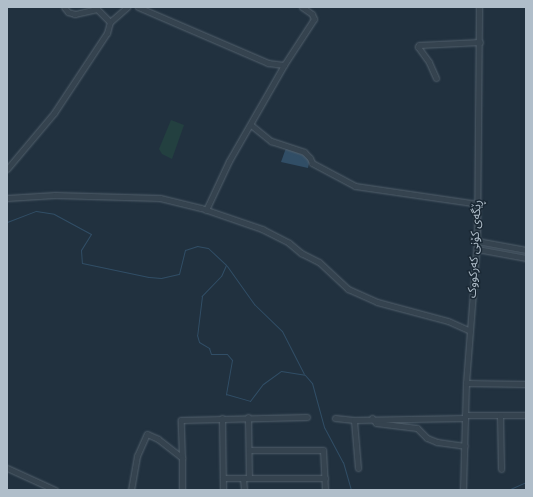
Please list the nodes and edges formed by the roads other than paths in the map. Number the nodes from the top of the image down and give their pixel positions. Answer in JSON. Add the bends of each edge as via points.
{"nodes":[{"id":1,"x":64,"y":7,"type":"edge"},
{"id":2,"x":127,"y":7,"type":"edge"},
{"id":3,"x":138,"y":7,"type":"edge"},
{"id":4,"x":302,"y":7,"type":"edge"},
{"id":5,"x":479,"y":7,"type":"edge"},
{"id":6,"x":110,"y":22,"type":"junction"},
{"id":7,"x":480,"y":42,"type":"junction"},
{"id":8,"x":284,"y":65,"type":"junction"},
{"id":9,"x":436,"y":78,"type":"dead end"},
{"id":10,"x":250,"y":125,"type":"junction"},
{"id":11,"x":7,"y":169,"type":"edge"},
{"id":12,"x":7,"y":198,"type":"edge"},
{"id":13,"x":478,"y":204,"type":"junction"},
{"id":14,"x":206,"y":210,"type":"junction"},
{"id":15,"x":477,"y":240,"type":"junction"},
{"id":16,"x":477,"y":249,"type":"junction"},
{"id":17,"x":526,"y":250,"type":"edge"},
{"id":18,"x":526,"y":258,"type":"edge"},
{"id":19,"x":470,"y":330,"type":"junction"},
{"id":20,"x":466,"y":384,"type":"junction"},
{"id":21,"x":526,"y":384,"type":"edge"},
{"id":22,"x":500,"y":415,"type":"junction"},
{"id":23,"x":526,"y":415,"type":"edge"},
{"id":24,"x":465,"y":416,"type":"junction"},
{"id":25,"x":248,"y":417,"type":"junction"},
{"id":26,"x":306,"y":417,"type":"dead end"},
{"id":27,"x":222,"y":418,"type":"junction"},
{"id":28,"x":335,"y":418,"type":"dead end"},
{"id":29,"x":372,"y":418,"type":"junction"},
{"id":30,"x":354,"y":420,"type":"junction"},
{"id":31,"x":465,"y":446,"type":"junction"},
{"id":32,"x":249,"y":450,"type":"junction"},
{"id":33,"x":182,"y":458,"type":"junction"},
{"id":34,"x":7,"y":468,"type":"edge"},
{"id":35,"x":358,"y":468,"type":"dead end"},
{"id":36,"x":501,"y":469,"type":"dead end"},
{"id":37,"x":223,"y":478,"type":"junction"},
{"id":38,"x":246,"y":478,"type":"junction"},
{"id":39,"x":324,"y":478,"type":"junction"},
{"id":40,"x":47,"y":488,"type":"edge"},
{"id":41,"x":55,"y":490,"type":"edge"},
{"id":42,"x":132,"y":490,"type":"edge"},
{"id":43,"x":182,"y":490,"type":"edge"},
{"id":44,"x":223,"y":490,"type":"edge"},
{"id":45,"x":244,"y":490,"type":"edge"},
{"id":46,"x":325,"y":490,"type":"edge"},
{"id":47,"x":463,"y":490,"type":"edge"}],
"edges":[{"from":1,"to":6,"type":"street","via":[[68,12],[75,14],[97,9]]},
{"from":2,"to":6,"type":"street"},
{"from":3,"to":8,"type":"street","via":[[268,63]]},
{"from":4,"to":8,"type":"street","via":[[312,14],[314,19]]},
{"from":5,"to":7,"type":"street","name":"ڕێگەی کۆنی کەرکووک"},
{"from":6,"to":11,"type":"street","via":[[101,46],[54,113]]},
{"from":7,"to":9,"type":"street","via":[[419,44],[418,47]]},
{"from":7,"to":13,"type":"street","name":"ڕێگەی کۆنی کەرکووک"},
{"from":8,"to":10,"type":"street"},
{"from":10,"to":13,"type":"street","via":[[271,141],[304,152],[312,163],[355,186]]},
{"from":10,"to":14,"type":"street","via":[[229,161]]},
{"from":12,"to":14,"type":"street","via":[[56,195],[160,198]]},
{"from":13,"to":15,"type":"street","name":"ڕێگەی کۆنی کەرکووک"},
{"from":14,"to":19,"type":"street","via":[[262,229],[289,244],[300,253],[319,262],[348,289],[377,302],[448,321]]},
{"from":15,"to":16,"type":"street","name":"ڕێگەی کۆنی کەرکووک"},
{"from":15,"to":17,"type":"street"},
{"from":16,"to":18,"type":"street"},
{"from":16,"to":19,"type":"street","name":"ڕێگەی کۆنی کەرکووک"},
{"from":19,"to":20,"type":"street","name":"ڕێگەی کۆنی کەرکووک"},
{"from":20,"to":21,"type":"street"},
{"from":20,"to":24,"type":"street","name":"ڕێگەی کۆنی کەرکووک"},
{"from":22,"to":23,"type":"street"},
{"from":22,"to":24,"type":"street"},
{"from":22,"to":36,"type":"street"},
{"from":24,"to":29,"type":"street"},
{"from":24,"to":31,"type":"street","name":"ڕێگەی کۆنی کەرکووک"},
{"from":25,"to":26,"type":"street"},
{"from":25,"to":27,"type":"street"},
{"from":25,"to":32,"type":"street"},
{"from":27,"to":33,"type":"street","via":[[181,420]]},
{"from":27,"to":37,"type":"street"},
{"from":28,"to":30,"type":"street"},
{"from":29,"to":30,"type":"street"},
{"from":29,"to":31,"type":"street","via":[[376,424],[417,428],[427,438],[437,442]]},
{"from":30,"to":35,"type":"street"},
{"from":31,"to":47,"type":"street","name":"ڕێگەی کۆنی کەرکووک"},
{"from":32,"to":38,"type":"street"},
{"from":32,"to":39,"type":"street","via":[[320,449],[324,452]]},
{"from":33,"to":42,"type":"street","via":[[147,434],[137,456]]},
{"from":33,"to":43,"type":"street"},
{"from":34,"to":40,"type":"street"},
{"from":37,"to":38,"type":"street"},
{"from":37,"to":44,"type":"street"},
{"from":38,"to":39,"type":"street"},
{"from":38,"to":45,"type":"street"},
{"from":39,"to":46,"type":"street"},
{"from":40,"to":41,"type":"street"}]}
